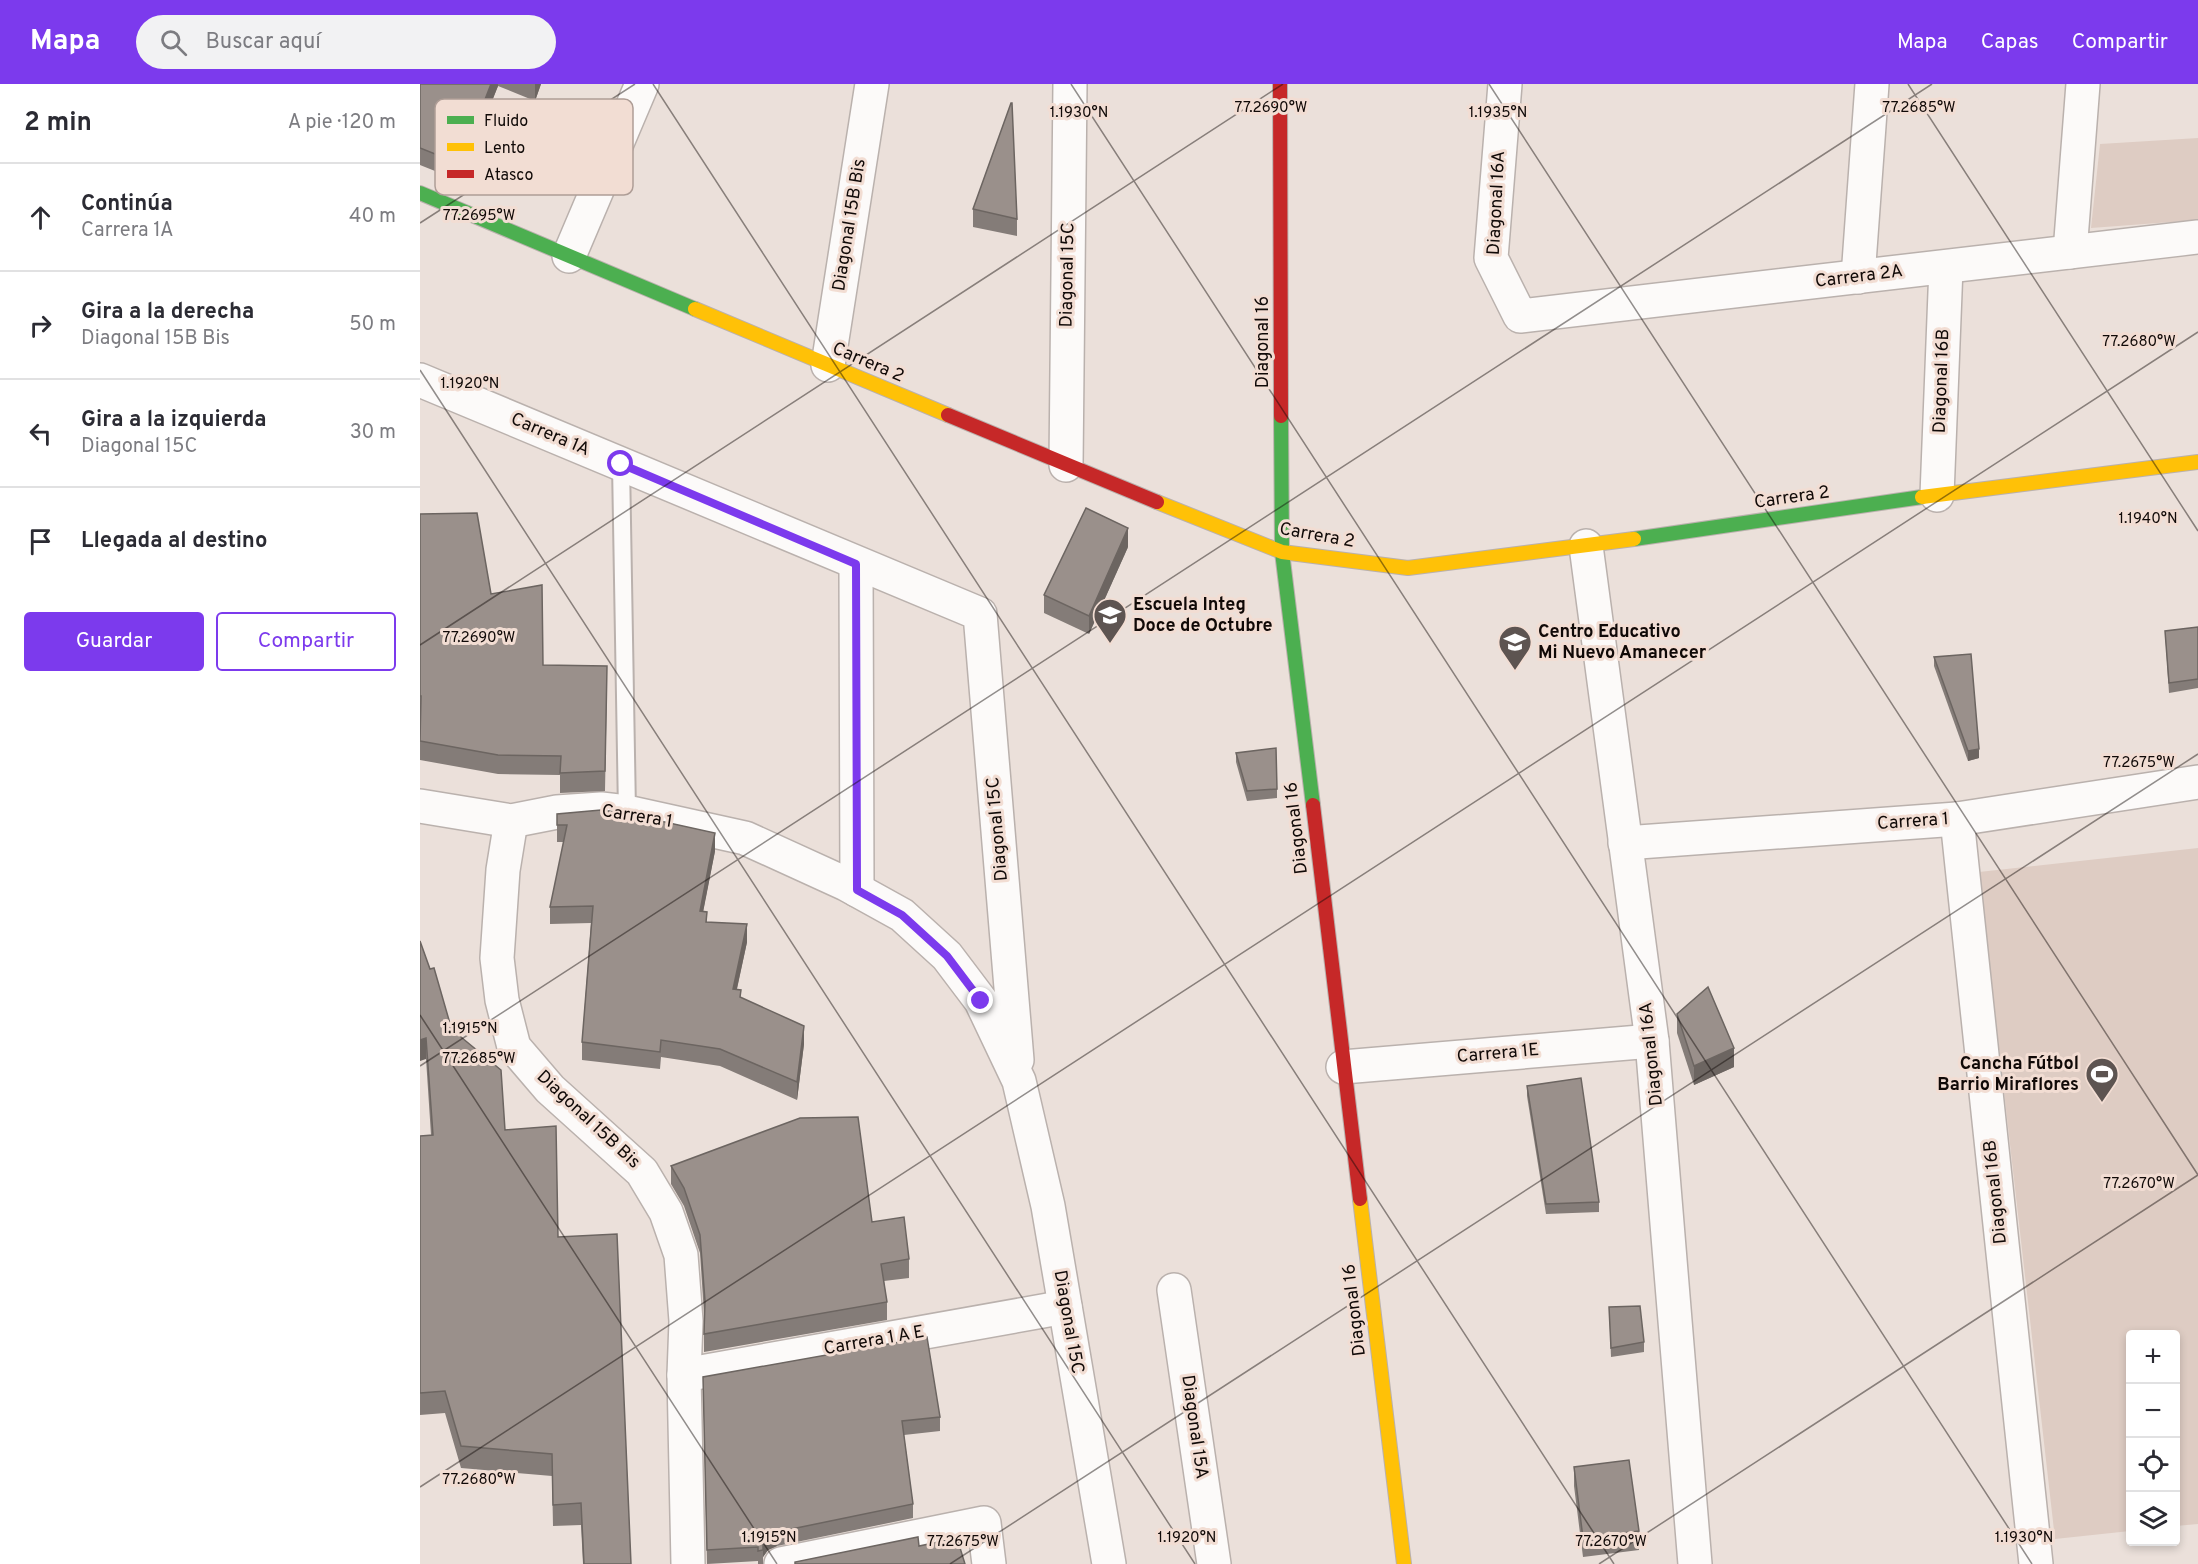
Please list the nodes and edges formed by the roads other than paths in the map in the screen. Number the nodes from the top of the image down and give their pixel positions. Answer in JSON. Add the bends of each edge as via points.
{"nodes":[{"id":1,"x":642,"y":84,"type":"edge"},
{"id":2,"x":872,"y":84,"type":"edge"},
{"id":3,"x":1070,"y":84,"type":"edge"},
{"id":4,"x":1280,"y":84,"type":"edge"},
{"id":5,"x":1505,"y":84,"type":"edge"},
{"id":6,"x":1872,"y":84,"type":"edge"},
{"id":7,"x":2083,"y":84,"type":"edge"},
{"id":8,"x":633,"y":105,"type":"edge"},
{"id":9,"x":420,"y":194,"type":"edge"},
{"id":10,"x":595,"y":195,"type":"edge"},
{"id":11,"x":2198,"y":237,"type":"edge"},
{"id":12,"x":2070,"y":252,"type":"junction"},
{"id":13,"x":569,"y":256,"type":"junction"},
{"id":14,"x":1946,"y":267,"type":"junction"},
{"id":15,"x":1858,"y":277,"type":"junction"},
{"id":16,"x":1520,"y":316,"type":"joint"},
{"id":17,"x":828,"y":365,"type":"junction"},
{"id":18,"x":420,"y":380,"type":"edge"},
{"id":19,"x":2198,"y":462,"type":"edge"},
{"id":20,"x":621,"y":464,"type":"junction"},
{"id":21,"x":1066,"y":465,"type":"junction"},
{"id":22,"x":1937,"y":495,"type":"junction"},
{"id":23,"x":1586,"y":546,"type":"junction"},
{"id":24,"x":1282,"y":552,"type":"junction"},
{"id":25,"x":856,"y":564,"type":"junction"},
{"id":26,"x":980,"y":614,"type":"joint"},
{"id":27,"x":2198,"y":782,"type":"edge"},
{"id":28,"x":420,"y":806,"type":"edge"},
{"id":29,"x":627,"y":812,"type":"junction"},
{"id":30,"x":1957,"y":819,"type":"junction"},
{"id":31,"x":511,"y":821,"type":"junction"},
{"id":32,"x":1625,"y":843,"type":"junction"},
{"id":33,"x":851,"y":887,"type":"junction"},
{"id":34,"x":1652,"y":1041,"type":"junction"},
{"id":35,"x":1344,"y":1067,"type":"junction"},
{"id":36,"x":1018,"y":1081,"type":"junction"},
{"id":37,"x":1174,"y":1290,"type":"dead end"},
{"id":38,"x":1065,"y":1307,"type":"junction"},
{"id":39,"x":684,"y":1375,"type":"junction"},
{"id":40,"x":688,"y":1564,"type":"edge"},
{"id":41,"x":781,"y":1564,"type":"edge"},
{"id":42,"x":989,"y":1564,"type":"edge"},
{"id":43,"x":1109,"y":1564,"type":"edge"},
{"id":44,"x":1214,"y":1564,"type":"edge"},
{"id":45,"x":1404,"y":1564,"type":"edge"},
{"id":46,"x":1695,"y":1564,"type":"edge"},
{"id":47,"x":2036,"y":1564,"type":"edge"}],
"edges":[{"from":1,"to":8,"type":"street"},
{"from":2,"to":17,"type":"street","name":"Diagonal 15B Bis"},
{"from":3,"to":21,"type":"street","name":"Diagonal 15C"},
{"from":4,"to":24,"type":"street","name":"Diagonal 16"},
{"from":5,"to":16,"type":"street","name":"Diagonal 16A","via":[[1491,258]]},
{"from":6,"to":15,"type":"street"},
{"from":7,"to":12,"type":"street"},
{"from":9,"to":13,"type":"street","name":"Carrera 2"},
{"from":10,"to":13,"type":"street"},
{"from":11,"to":12,"type":"street","name":"Carrera 2A"},
{"from":12,"to":14,"type":"street","name":"Carrera 2A"},
{"from":13,"to":17,"type":"street","name":"Carrera 2"},
{"from":14,"to":15,"type":"street","name":"Carrera 2A"},
{"from":14,"to":22,"type":"street","name":"Diagonal 16B"},
{"from":15,"to":16,"type":"street","name":"Carrera 2A"},
{"from":17,"to":21,"type":"street","name":"Carrera 2"},
{"from":18,"to":20,"type":"street","name":"Carrera 1A"},
{"from":19,"to":22,"type":"street","name":"Carrera 2"},
{"from":20,"to":25,"type":"street","name":"Carrera 1A"},
{"from":20,"to":29,"type":"lane"},
{"from":21,"to":24,"type":"street","name":"Carrera 2"},
{"from":22,"to":23,"type":"street","name":"Carrera 2"},
{"from":23,"to":24,"type":"street","name":"Carrera 2","via":[[1408,568]]},
{"from":23,"to":32,"type":"street","name":"Diagonal 16A"},
{"from":24,"to":35,"type":"street","name":"Diagonal 16"},
{"from":25,"to":26,"type":"street","name":"Carrera 1A"},
{"from":25,"to":33,"type":"street"},
{"from":26,"to":36,"type":"street","name":"Diagonal 15C"},
{"from":27,"to":30,"type":"street","name":"Carrera 1"},
{"from":28,"to":31,"type":"street","name":"Carrera 1"},
{"from":29,"to":31,"type":"street","name":"Carrera 1","via":[[557,812]]},
{"from":29,"to":33,"type":"street","name":"Carrera 1","via":[[745,838]]},
{"from":30,"to":32,"type":"street","name":"Carrera 1"},
{"from":30,"to":47,"type":"street","name":"Diagonal 16B"},
{"from":31,"to":39,"type":"street","name":"Diagonal 15B Bis","via":[[502,870],[497,958],[514,1047],[550,1089],[642,1172],[666,1212],[681,1255],[686,1321]]},
{"from":32,"to":34,"type":"street","name":"Diagonal 16A"},
{"from":33,"to":36,"type":"street","name":"Diagonal 15C","via":[[902,915],[947,956],[981,1001]]},
{"from":34,"to":35,"type":"street","name":"Carrera 1E"},
{"from":34,"to":46,"type":"street","name":"Diagonal 16A"},
{"from":35,"to":45,"type":"street","name":"Diagonal 16"},
{"from":36,"to":38,"type":"street","name":"Diagonal 15C","via":[[1048,1206]]},
{"from":37,"to":44,"type":"street","name":"Diagonal 15A"},
{"from":38,"to":39,"type":"street","name":"Carrera 1 A E"},
{"from":38,"to":43,"type":"street","name":"Diagonal 15C"},
{"from":39,"to":40,"type":"street","name":"Diagonal 15B Bis"},
{"from":41,"to":42,"type":"street","via":[[984,1523]]}]}
